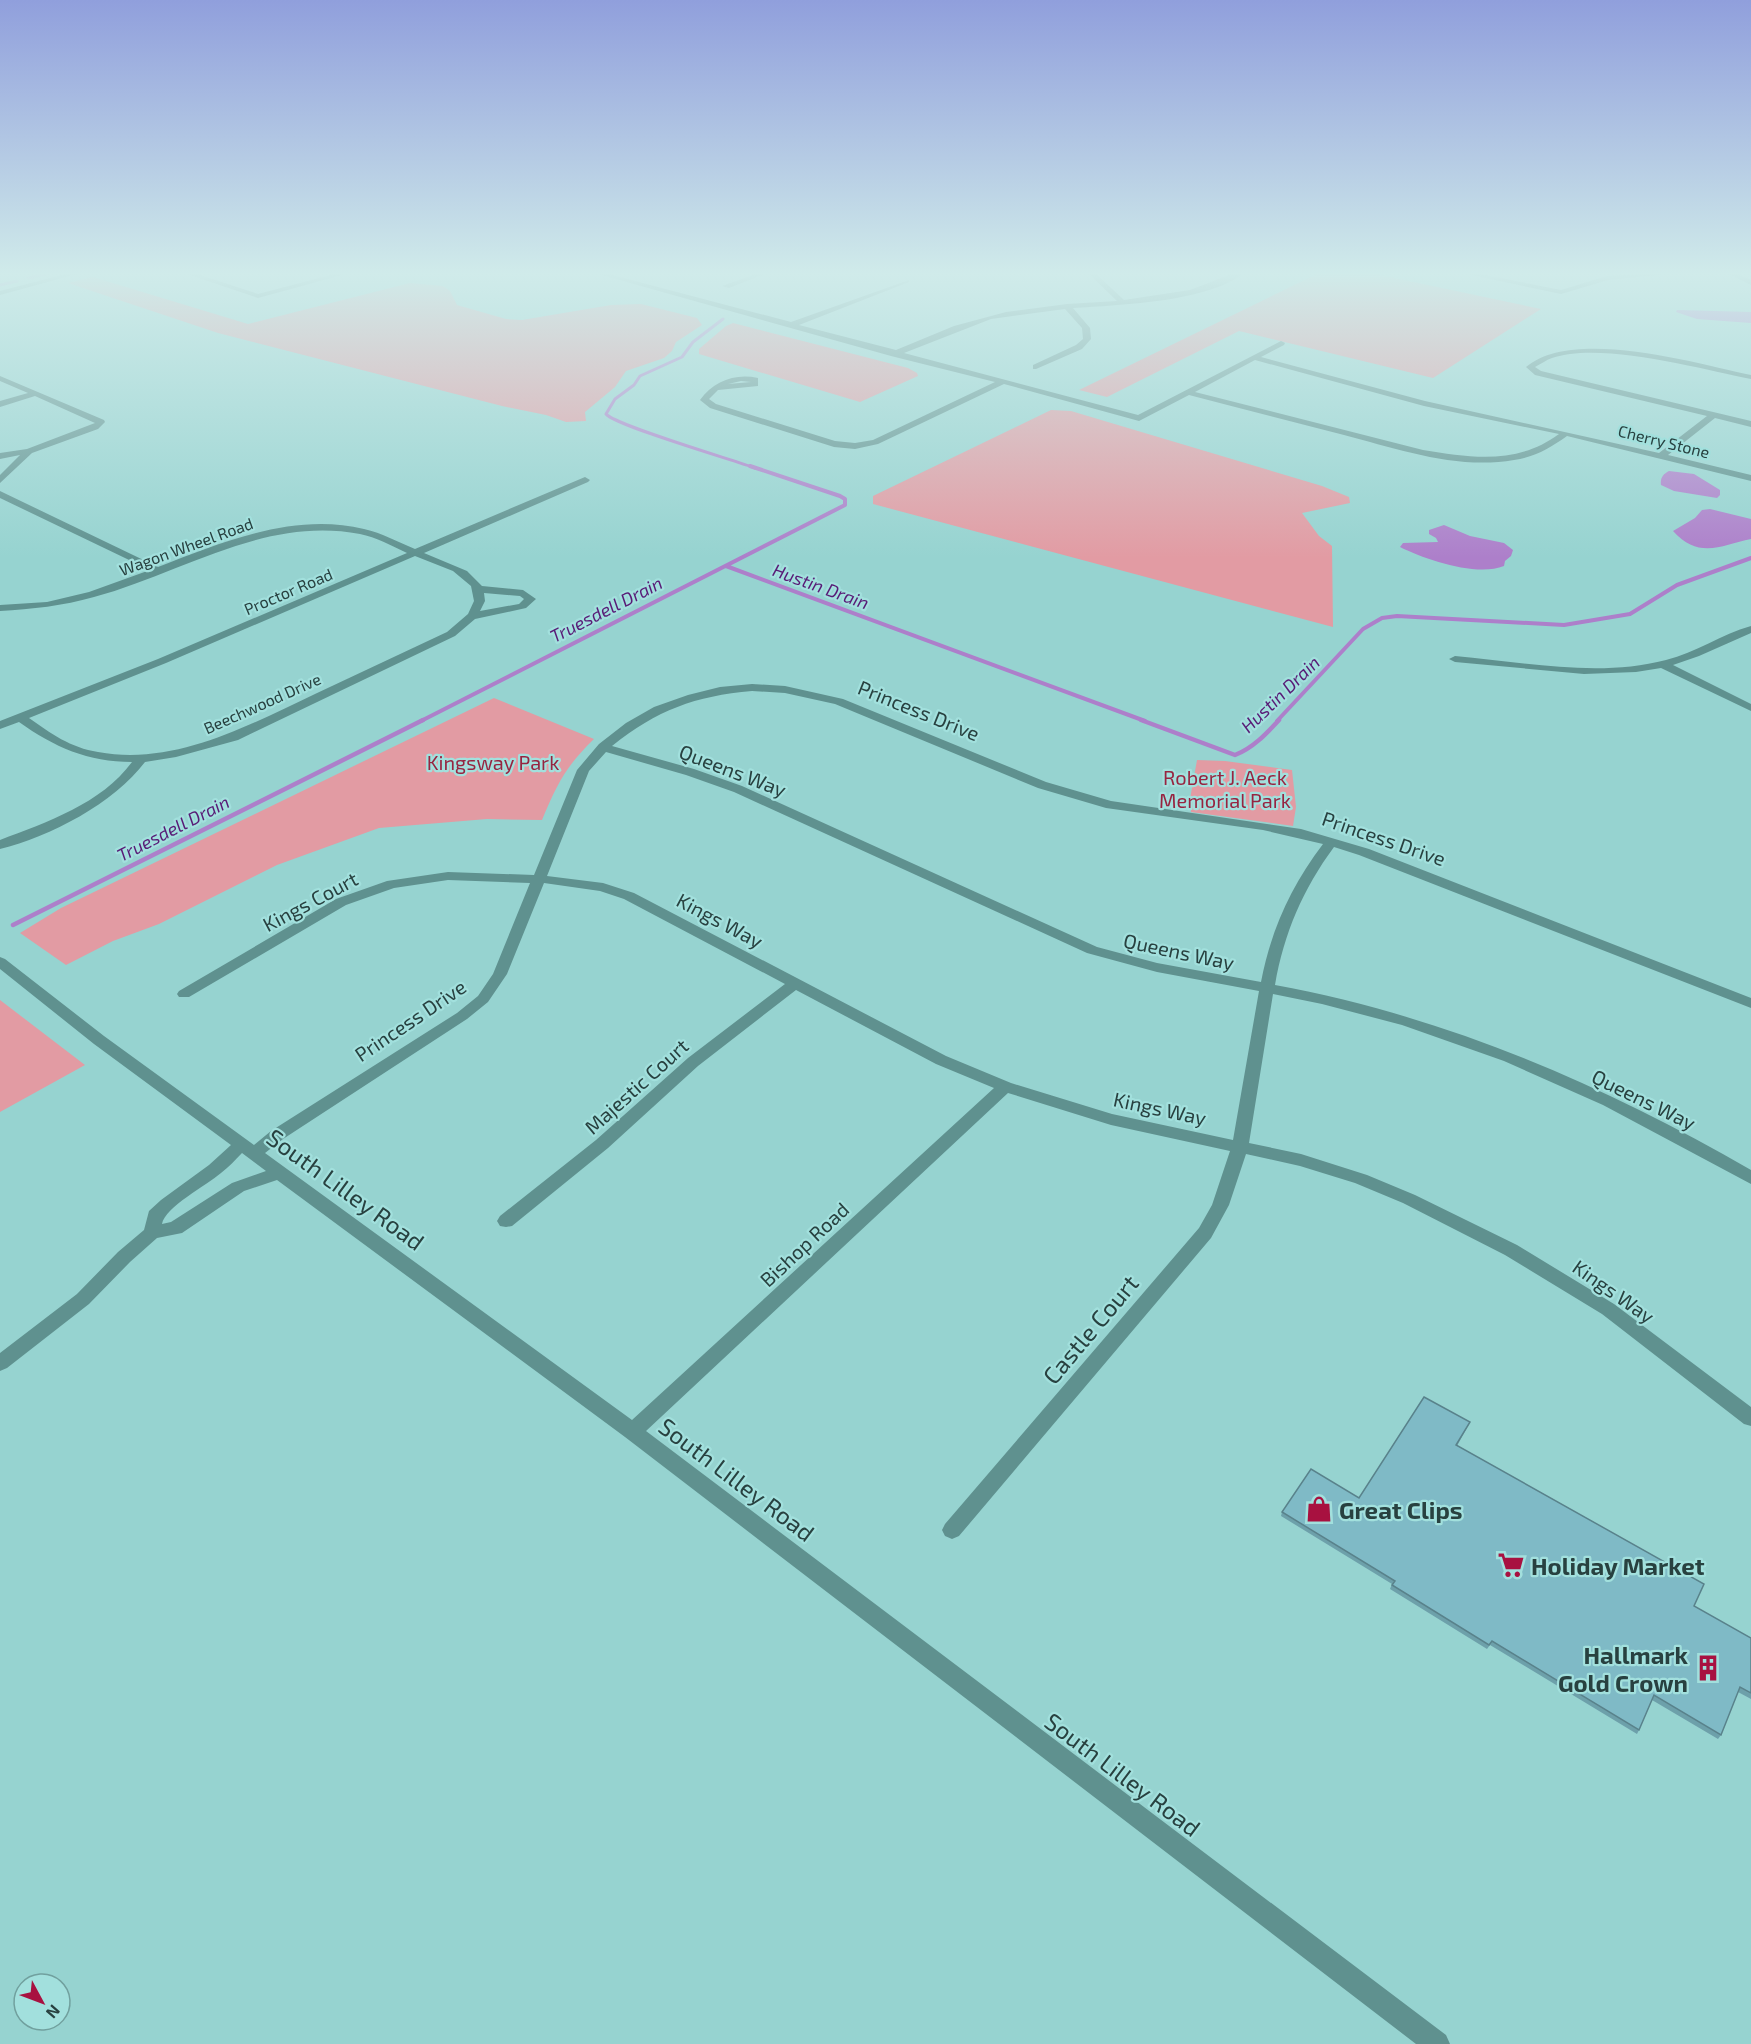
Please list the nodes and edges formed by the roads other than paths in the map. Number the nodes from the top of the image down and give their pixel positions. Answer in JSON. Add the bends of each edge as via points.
{"nodes":[{"id":1,"x":946,"y":367,"type":"edge"},
{"id":2,"x":1234,"y":367,"type":"edge"},
{"id":3,"x":1293,"y":367,"type":"edge"},
{"id":4,"x":1532,"y":367,"type":"edge"},
{"id":5,"x":1703,"y":367,"type":"edge"},
{"id":6,"x":1751,"y":377,"type":"edge"},
{"id":7,"x":0,"y":378,"type":"edge"},
{"id":8,"x":1002,"y":382,"type":"junction"},
{"id":9,"x":718,"y":388,"type":"dead end"},
{"id":10,"x":1187,"y":392,"type":"junction"},
{"id":11,"x":35,"y":394,"type":"junction"},
{"id":12,"x":0,"y":404,"type":"edge"},
{"id":13,"x":1714,"y":415,"type":"junction"},
{"id":14,"x":1751,"y":424,"type":"edge"},
{"id":15,"x":1566,"y":433,"type":"junction"},
{"id":16,"x":29,"y":451,"type":"junction"},
{"id":17,"x":0,"y":456,"type":"edge"},
{"id":18,"x":1661,"y":456,"type":"junction"},
{"id":19,"x":0,"y":465,"type":"edge"},
{"id":20,"x":9,"y":471,"type":"junction"},
{"id":21,"x":1751,"y":478,"type":"edge"},
{"id":22,"x":0,"y":480,"type":"edge"},
{"id":23,"x":585,"y":480,"type":"dead end"},
{"id":24,"x":0,"y":494,"type":"edge"},
{"id":25,"x":416,"y":553,"type":"junction"},
{"id":26,"x":159,"y":571,"type":"junction"},
{"id":27,"x":478,"y":590,"type":"junction"},
{"id":28,"x":5,"y":608,"type":"edge"},
{"id":29,"x":473,"y":616,"type":"junction"},
{"id":30,"x":3,"y":620,"type":"dead end"},
{"id":31,"x":1751,"y":629,"type":"edge"},
{"id":32,"x":1455,"y":658,"type":"dead end"},
{"id":33,"x":1664,"y":665,"type":"junction"},
{"id":34,"x":1751,"y":708,"type":"edge"},
{"id":35,"x":20,"y":717,"type":"junction"},
{"id":36,"x":0,"y":725,"type":"edge"},
{"id":37,"x":603,"y":747,"type":"junction"},
{"id":38,"x":141,"y":758,"type":"junction"},
{"id":39,"x":1331,"y":842,"type":"junction"},
{"id":40,"x":0,"y":845,"type":"edge"},
{"id":41,"x":538,"y":879,"type":"junction"},
{"id":42,"x":0,"y":962,"type":"edge"},
{"id":43,"x":795,"y":984,"type":"junction"},
{"id":44,"x":1266,"y":989,"type":"junction"},
{"id":45,"x":184,"y":994,"type":"dead end"},
{"id":46,"x":1751,"y":1003,"type":"edge"},
{"id":47,"x":1005,"y":1087,"type":"junction"},
{"id":48,"x":1240,"y":1146,"type":"junction"},
{"id":49,"x":249,"y":1149,"type":"junction"},
{"id":50,"x":281,"y":1172,"type":"junction"},
{"id":51,"x":1751,"y":1178,"type":"edge"},
{"id":52,"x":506,"y":1221,"type":"dead end"},
{"id":53,"x":152,"y":1233,"type":"junction"},
{"id":54,"x":0,"y":1363,"type":"edge"},
{"id":55,"x":1751,"y":1418,"type":"edge"},
{"id":56,"x":632,"y":1431,"type":"junction"},
{"id":57,"x":952,"y":1530,"type":"dead end"},
{"id":58,"x":1437,"y":2044,"type":"edge"}],
"edges":[{"from":1,"to":8,"type":"street"},
{"from":2,"to":10,"type":"street"},
{"from":3,"to":15,"type":"street","name":"Cherry Stone","via":[[1435,405]]},
{"from":4,"to":13,"type":"street"},
{"from":5,"to":6,"type":"street"},
{"from":7,"to":11,"type":"street"},
{"from":8,"to":9,"type":"street","via":[[890,436],[855,446],[815,439],[713,406],[704,400]]},
{"from":8,"to":10,"type":"street","via":[[1139,418]]},
{"from":10,"to":15,"type":"street","via":[[1423,453],[1456,458],[1525,454]]},
{"from":11,"to":12,"type":"street"},
{"from":11,"to":16,"type":"street","via":[[101,422]]},
{"from":13,"to":14,"type":"street"},
{"from":13,"to":18,"type":"street"},
{"from":15,"to":18,"type":"street","name":"Cherry Stone"},
{"from":16,"to":17,"type":"street"},
{"from":16,"to":20,"type":"street"},
{"from":18,"to":21,"type":"street","name":"Cherry Stone"},
{"from":19,"to":20,"type":"street"},
{"from":20,"to":22,"type":"street"},
{"from":23,"to":25,"type":"street","name":"Proctor Road"},
{"from":24,"to":26,"type":"street"},
{"from":25,"to":26,"type":"street","name":"Wagon Wheel Road","via":[[361,531],[304,528],[244,539]]},
{"from":25,"to":27,"type":"street","via":[[461,572]]},
{"from":25,"to":35,"type":"street","name":"Proctor Road"},
{"from":26,"to":28,"type":"street","name":"Wagon Wheel Road","via":[[82,599]]},
{"from":27,"to":29,"type":"street","via":[[480,601]]},
{"from":27,"to":29,"type":"street","name":"Beechwood Drive","via":[[522,593],[531,599],[522,606]]},
{"from":28,"to":30,"type":"street"},
{"from":29,"to":38,"type":"street","name":"Beechwood Drive","via":[[441,640],[234,737],[187,751]]},
{"from":31,"to":33,"type":"street"},
{"from":32,"to":33,"type":"street","via":[[1552,673]]},
{"from":33,"to":34,"type":"street"},
{"from":35,"to":36,"type":"street","name":"Proctor Road"},
{"from":35,"to":38,"type":"street","name":"Beechwood Drive","via":[[48,737],[76,750],[105,757]]},
{"from":37,"to":39,"type":"street","name":"Princess Drive","via":[[642,717],[686,698],[735,689],[790,690],[840,701],[1077,796],[1138,810],[1263,826]]},
{"from":37,"to":41,"type":"street","name":"Princess Drive","via":[[583,770]]},
{"from":37,"to":44,"type":"street","name":"Queens Way","via":[[738,789],[1092,950]]},
{"from":38,"to":40,"type":"street","via":[[127,777],[95,801]]},
{"from":39,"to":44,"type":"street","name":"Castle Court","via":[[1289,908]]},
{"from":39,"to":46,"type":"street","name":"Princess Drive"},
{"from":41,"to":43,"type":"street","name":"Kings Way","via":[[579,882],[621,892]]},
{"from":41,"to":45,"type":"street","name":"Kings Court","via":[[448,876],[365,892]]},
{"from":41,"to":49,"type":"street","name":"Princess Drive","via":[[500,974],[483,999],[277,1135]]},
{"from":42,"to":49,"type":"street","name":"South Lilley Road"},
{"from":43,"to":47,"type":"street","name":"Kings Way","via":[[932,1055]]},
{"from":43,"to":52,"type":"street","name":"Majestic Court","via":[[693,1062],[602,1144]]},
{"from":44,"to":48,"type":"street","name":"Castle Court"},
{"from":44,"to":51,"type":"street","name":"Queens Way","via":[[1382,1014],[1496,1053],[1639,1116]]},
{"from":47,"to":48,"type":"street","name":"Kings Way","via":[[1111,1119]]},
{"from":47,"to":56,"type":"street","name":"Bishop Road"},
{"from":48,"to":55,"type":"street","name":"Kings Way","via":[[1361,1179],[1511,1250],[1608,1309]]},
{"from":48,"to":57,"type":"street","name":"Castle Court","via":[[1227,1192],[1205,1233]]},
{"from":49,"to":50,"type":"street","name":"South Lilley Road"},
{"from":49,"to":53,"type":"street","name":"Princess Drive","via":[[167,1204],[155,1216]]},
{"from":50,"to":53,"type":"street","name":"Princess Drive","via":[[238,1187],[176,1228]]},
{"from":50,"to":56,"type":"street","name":"South Lilley Road"},
{"from":53,"to":54,"type":"street","name":"Princess Drive","via":[[83,1299]]},
{"from":56,"to":58,"type":"street","name":"South Lilley Road"}]}
